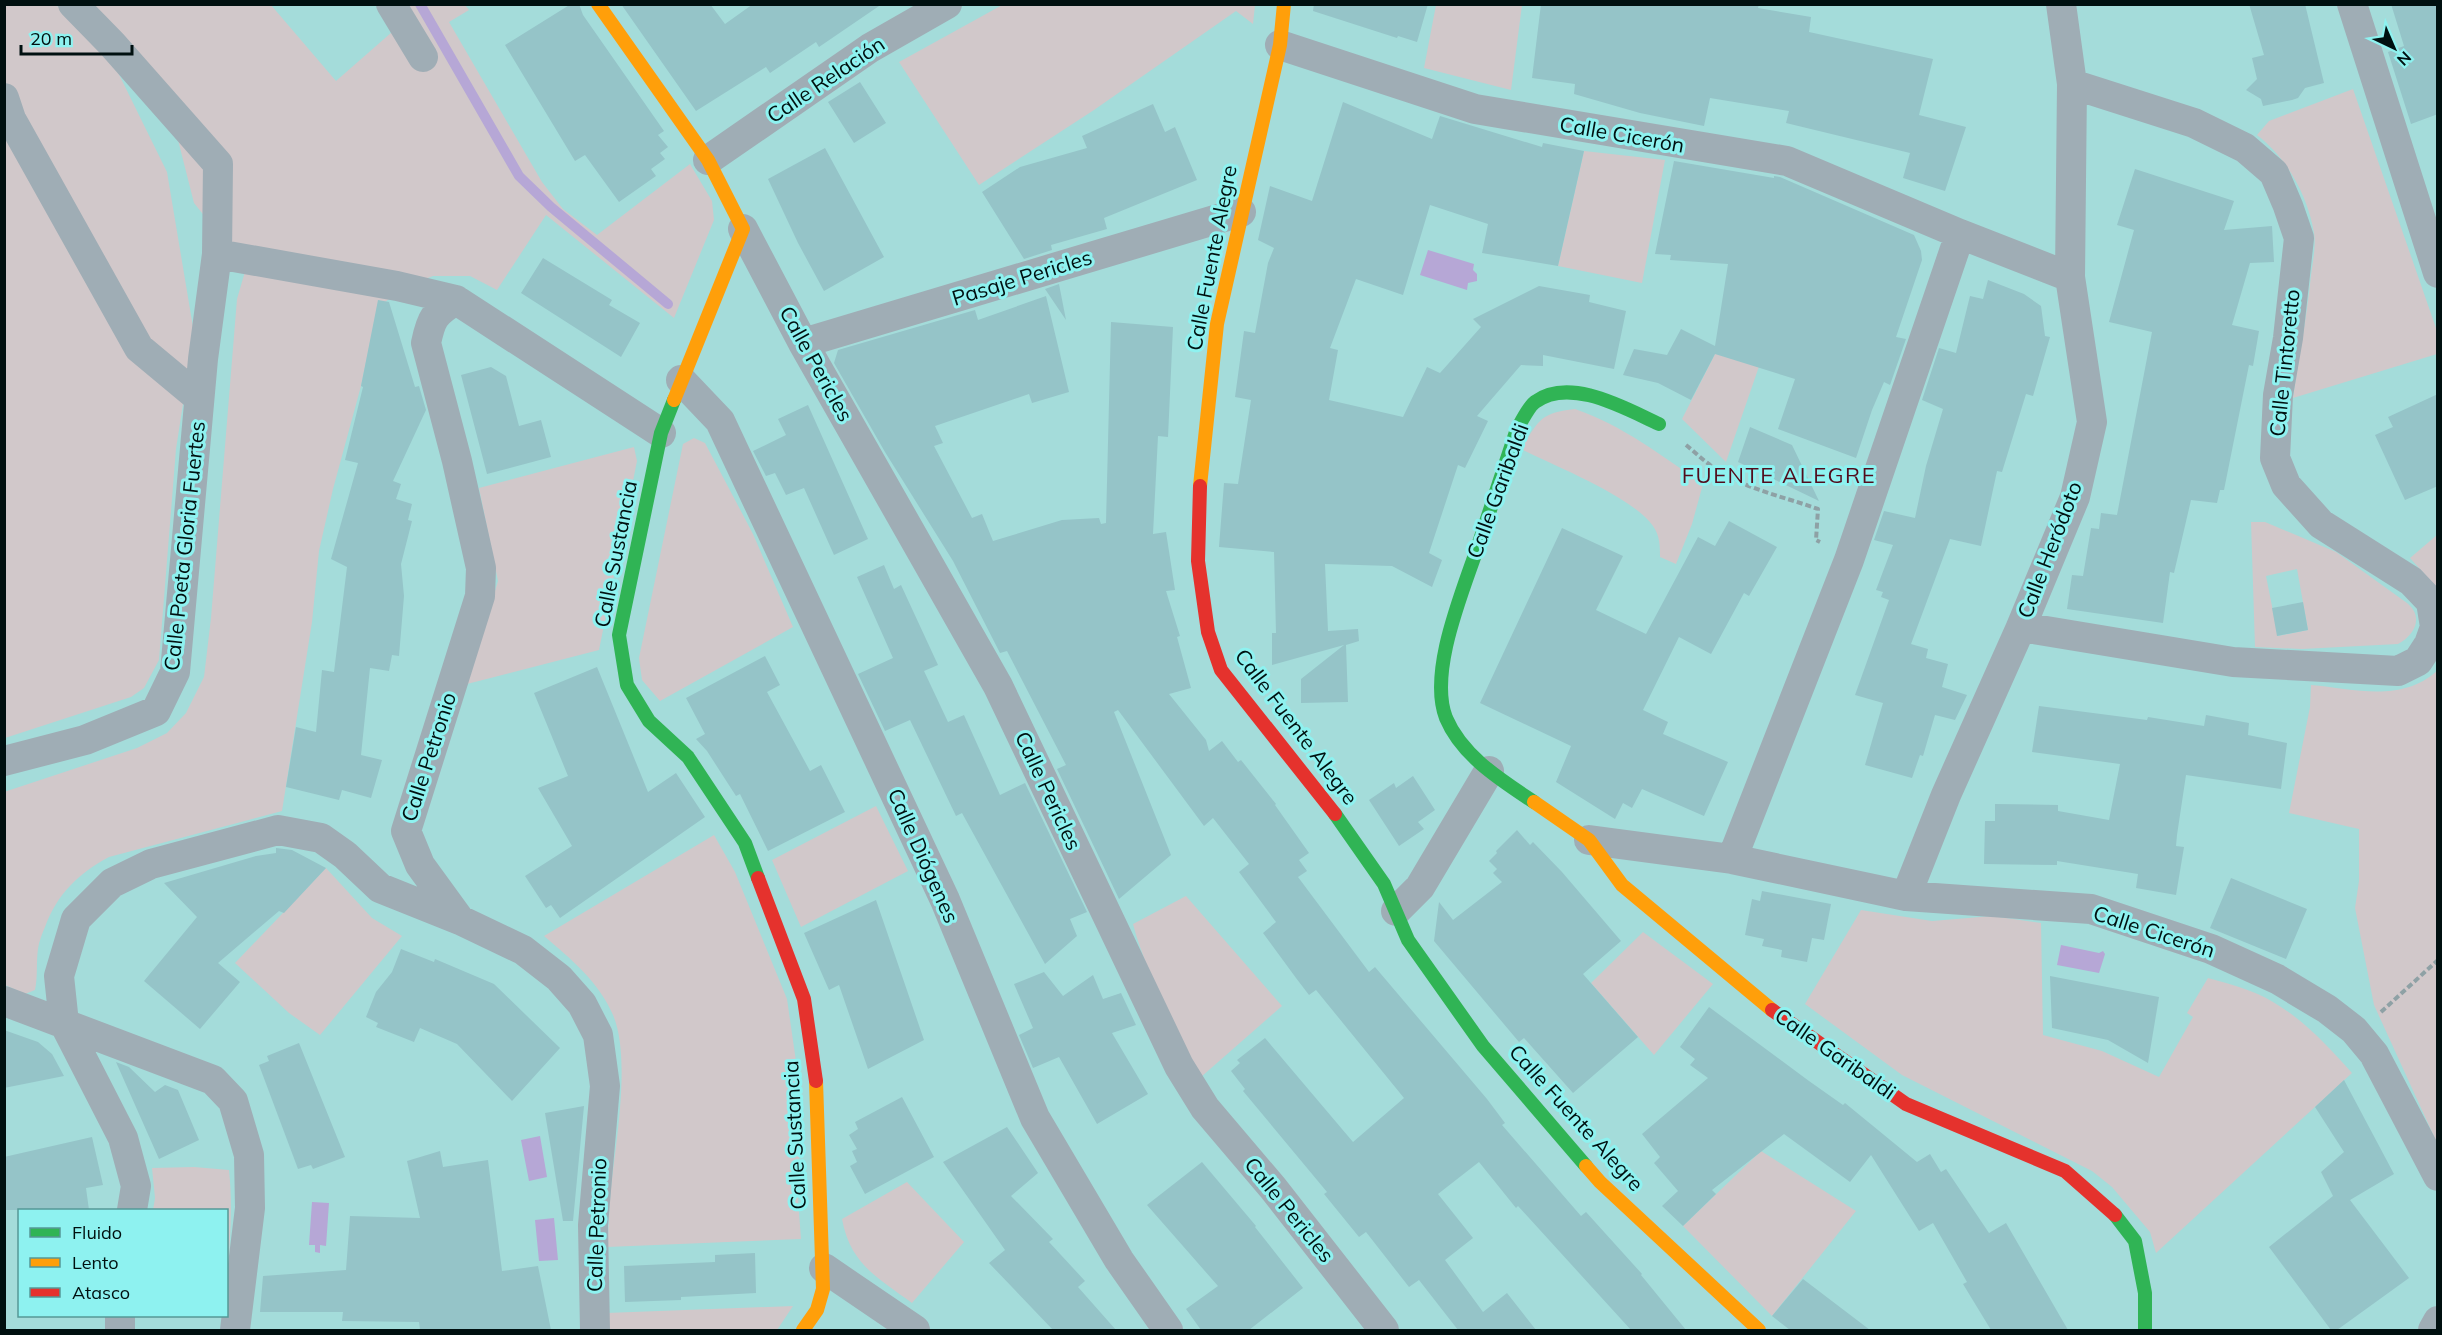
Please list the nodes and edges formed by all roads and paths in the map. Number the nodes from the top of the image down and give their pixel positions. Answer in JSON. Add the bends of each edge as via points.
{"nodes":[{"id":1,"x":73,"y":4,"type":"edge"},
{"id":2,"x":391,"y":4,"type":"edge"},
{"id":3,"x":598,"y":4,"type":"edge"},
{"id":4,"x":947,"y":4,"type":"edge"},
{"id":5,"x":1284,"y":4,"type":"edge"},
{"id":6,"x":2061,"y":4,"type":"edge"},
{"id":7,"x":2352,"y":4,"type":"edge"},
{"id":8,"x":1280,"y":45,"type":"junction"},
{"id":9,"x":423,"y":57,"type":"dead end"},
{"id":10,"x":2072,"y":84,"type":"junction"},
{"id":11,"x":4,"y":98,"type":"edge"},
{"id":12,"x":708,"y":160,"type":"junction"},
{"id":13,"x":1241,"y":212,"type":"junction"},
{"id":14,"x":743,"y":229,"type":"junction"},
{"id":15,"x":1960,"y":234,"type":"junction"},
{"id":16,"x":216,"y":254,"type":"junction"},
{"id":17,"x":2438,"y":273,"type":"edge"},
{"id":18,"x":2070,"y":277,"type":"junction"},
{"id":19,"x":456,"y":300,"type":"junction"},
{"id":20,"x":803,"y":343,"type":"junction"},
{"id":21,"x":681,"y":380,"type":"junction"},
{"id":22,"x":200,"y":398,"type":"junction"},
{"id":23,"x":1659,"y":424,"type":"joint"},
{"id":24,"x":661,"y":433,"type":"junction"},
{"id":25,"x":1818,"y":509,"type":"dead end"},
{"id":26,"x":2021,"y":627,"type":"junction"},
{"id":27,"x":4,"y":761,"type":"edge"},
{"id":28,"x":1488,"y":771,"type":"junction"},
{"id":29,"x":1589,"y":840,"type":"junction"},
{"id":30,"x":1732,"y":859,"type":"junction"},
{"id":31,"x":1906,"y":896,"type":"junction"},
{"id":32,"x":2438,"y":897,"type":"edge"},
{"id":33,"x":2438,"y":903,"type":"edge"},
{"id":34,"x":1396,"y":911,"type":"junction"},
{"id":35,"x":460,"y":920,"type":"junction"},
{"id":36,"x":2438,"y":960,"type":"edge"},
{"id":37,"x":4,"y":1001,"type":"edge"},
{"id":38,"x":64,"y":1023,"type":"junction"},
{"id":39,"x":2354,"y":1030,"type":"junction"},
{"id":40,"x":2438,"y":1176,"type":"edge"},
{"id":41,"x":132,"y":1209,"type":"edge"},
{"id":42,"x":824,"y":1268,"type":"junction"},
{"id":43,"x":2438,"y":1321,"type":"edge"},
{"id":44,"x":236,"y":1330,"type":"edge"},
{"id":45,"x":595,"y":1330,"type":"edge"},
{"id":46,"x":803,"y":1330,"type":"edge"},
{"id":47,"x":915,"y":1330,"type":"edge"},
{"id":48,"x":1167,"y":1330,"type":"edge"},
{"id":49,"x":1384,"y":1330,"type":"edge"},
{"id":50,"x":1759,"y":1330,"type":"edge"},
{"id":51,"x":2145,"y":1330,"type":"edge"},
{"id":52,"x":2433,"y":1330,"type":"edge"}],
"edges":[{"from":1,"to":16,"type":"street","name":"Calle Poeta Gloria Fuertes","via":[[218,164]]},
{"from":2,"to":9,"type":"street"},
{"from":3,"to":12,"type":"street"},
{"from":4,"to":12,"type":"street","name":"Calle Relación","via":[[870,48]]},
{"from":5,"to":8,"type":"street","name":"Calle Fuente Alegre"},
{"from":6,"to":10,"type":"street","name":"Calle Heródoto"},
{"from":7,"to":17,"type":"street"},
{"from":8,"to":13,"type":"street","name":"Calle Fuente Alegre"},
{"from":8,"to":15,"type":"street","name":"Calle Cicerón","via":[[1475,109],[1786,161]]},
{"from":10,"to":18,"type":"street","name":"Calle Heródoto"},
{"from":10,"to":26,"type":"street","name":"Calle Tintoretto","via":[[2194,123],[2245,148],[2274,173],[2300,238],[2278,395],[2275,458],[2286,485],[2321,524],[2411,581],[2431,602],[2435,627],[2418,661],[2398,671],[2233,662]]},
{"from":11,"to":22,"type":"street","name":"Calle Poeta Gloria Fuertes","via":[[11,118],[139,348]]},
{"from":12,"to":14,"type":"street"},
{"from":13,"to":20,"type":"street","name":"Pasaje Pericles"},
{"from":13,"to":34,"type":"street","name":"Calle Fuente Alegre","via":[[1217,324],[1200,483],[1198,561],[1208,632],[1221,670],[1324,798],[1384,884]]},
{"from":14,"to":20,"type":"street","name":"Calle Pericles"},
{"from":14,"to":21,"type":"street","name":"Calle Sustancia"},
{"from":15,"to":18,"type":"street","name":"Calle Cicerón"},
{"from":15,"to":30,"type":"street","via":[[1849,560]]},
{"from":16,"to":19,"type":"street"},
{"from":16,"to":22,"type":"street","name":"Calle Poeta Gloria Fuertes"},
{"from":18,"to":26,"type":"street","name":"Calle Heródoto","via":[[2092,422],[2074,497]]},
{"from":19,"to":24,"type":"street"},
{"from":19,"to":35,"type":"street","name":"Calle Petronio","via":[[438,310],[430,323],[426,343],[481,568],[480,596],[406,831],[420,865]]},
{"from":20,"to":49,"type":"street","name":"Calle Pericles","via":[[998,686],[1179,1066],[1205,1108]]},
{"from":21,"to":24,"type":"street","name":"Calle Sustancia"},
{"from":21,"to":48,"type":"street","name":"Calle Diógenes","via":[[720,421],[945,900],[1035,1118],[1119,1260]]},
{"from":22,"to":27,"type":"street","name":"Calle Poeta Gloria Fuertes","via":[[175,672],[156,711],[85,740]]},
{"from":23,"to":25,"type":"path","via":[[1719,471],[1765,493]]},
{"from":23,"to":28,"type":"street","name":"Calle Garibaldi","via":[[1605,399],[1564,392],[1535,402],[1517,429],[1447,640],[1441,681],[1446,717],[1463,745]]},
{"from":24,"to":42,"type":"street","name":"Calle Sustancia","via":[[619,635],[627,685],[650,721],[688,757],[745,843],[804,999],[818,1095]]},
{"from":26,"to":31,"type":"street","name":"Calle Heródoto"},
{"from":28,"to":29,"type":"street","name":"Calle Garibaldi"},
{"from":28,"to":34,"type":"street","via":[[1420,887]]},
{"from":29,"to":30,"type":"street","name":"Calle Cicerón"},
{"from":29,"to":51,"type":"street","name":"Calle Garibaldi","via":[[1622,885],[1763,1004],[1906,1104],[2065,1171],[2111,1210],[2135,1241],[2145,1293]]},
{"from":30,"to":31,"type":"street","name":"Calle Cicerón"},
{"from":31,"to":39,"type":"street","name":"Calle Cicerón","via":[[2091,909],[2211,950],[2277,979]]},
{"from":32,"to":33,"type":"path"},
{"from":34,"to":50,"type":"street","name":"Calle Fuente Alegre","via":[[1408,940],[1483,1046],[1584,1164]]},
{"from":35,"to":38,"type":"street","via":[[380,888],[321,838],[278,830],[151,864],[112,883],[76,919],[59,976]]},
{"from":35,"to":45,"type":"street","name":"Calle Petronio","via":[[523,950],[559,978],[582,1005],[598,1035],[605,1086],[593,1225]]},
{"from":36,"to":39,"type":"path","via":[[2378,1014]]},
{"from":37,"to":38,"type":"street"},
{"from":38,"to":41,"type":"street","via":[[123,1138],[136,1186]]},
{"from":38,"to":44,"type":"street","via":[[213,1080],[233,1101],[249,1155],[250,1208]]},
{"from":39,"to":40,"type":"street","name":"Calle Cicerón","via":[[2374,1054]]},
{"from":42,"to":46,"type":"street","name":"Calle Sustancia","via":[[817,1310]]},
{"from":42,"to":47,"type":"street"},
{"from":43,"to":52,"type":"street"}]}
